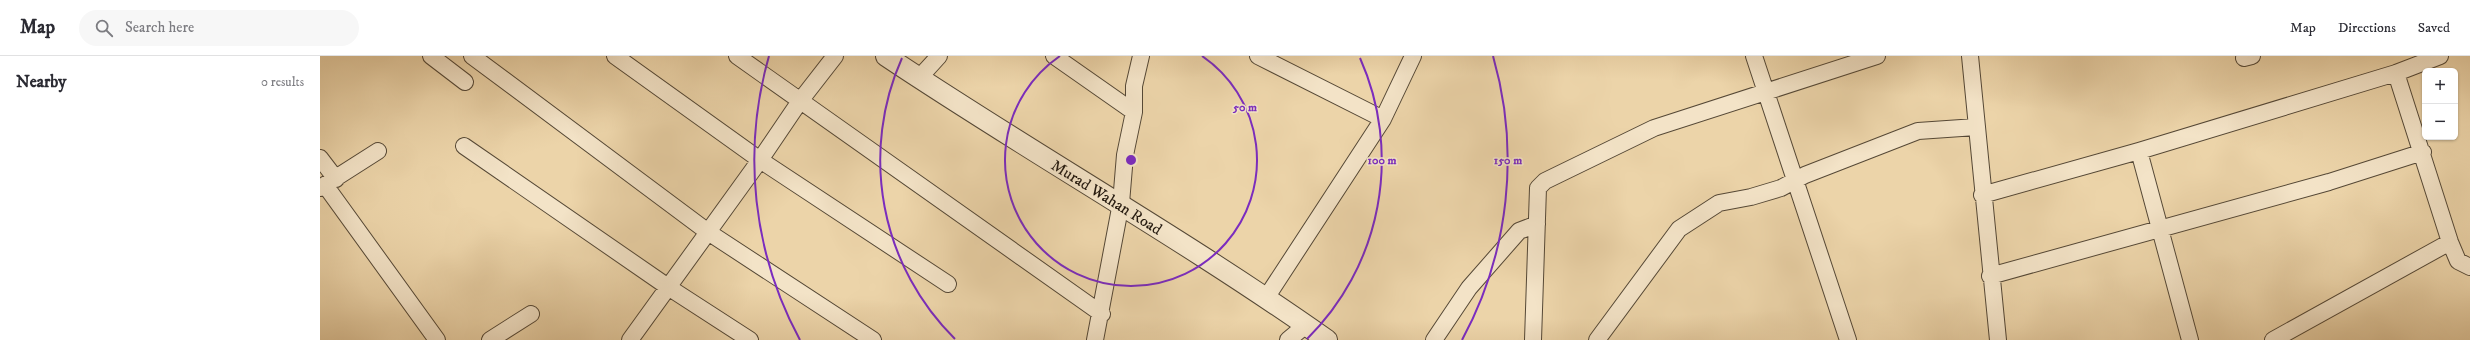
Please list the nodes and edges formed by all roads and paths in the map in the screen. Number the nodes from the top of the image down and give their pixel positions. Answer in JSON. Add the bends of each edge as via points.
{"nodes":[{"id":1,"x":431,"y":56,"type":"edge"},
{"id":2,"x":472,"y":56,"type":"edge"},
{"id":3,"x":614,"y":56,"type":"edge"},
{"id":4,"x":737,"y":56,"type":"edge"},
{"id":5,"x":835,"y":56,"type":"edge"},
{"id":6,"x":886,"y":56,"type":"edge"},
{"id":7,"x":939,"y":56,"type":"edge"},
{"id":8,"x":1054,"y":56,"type":"edge"},
{"id":9,"x":1141,"y":56,"type":"edge"},
{"id":10,"x":1258,"y":56,"type":"edge"},
{"id":11,"x":1413,"y":56,"type":"edge"},
{"id":12,"x":1754,"y":56,"type":"edge"},
{"id":13,"x":1877,"y":56,"type":"edge"},
{"id":14,"x":1970,"y":56,"type":"edge"},
{"id":15,"x":2440,"y":56,"type":"edge"},
{"id":16,"x":2396,"y":73,"type":"junction"},
{"id":17,"x":919,"y":78,"type":"junction"},
{"id":18,"x":466,"y":82,"type":"dead end"},
{"id":19,"x":1766,"y":93,"type":"junction"},
{"id":20,"x":800,"y":101,"type":"junction"},
{"id":21,"x":1134,"y":112,"type":"junction"},
{"id":22,"x":1383,"y":119,"type":"junction"},
{"id":23,"x":1976,"y":127,"type":"junction"},
{"id":24,"x":464,"y":146,"type":"dead end"},
{"id":25,"x":378,"y":151,"type":"dead end"},
{"id":26,"x":2139,"y":152,"type":"junction"},
{"id":27,"x":2423,"y":152,"type":"junction"},
{"id":28,"x":320,"y":158,"type":"edge"},
{"id":29,"x":760,"y":160,"type":"junction"},
{"id":30,"x":1795,"y":181,"type":"junction"},
{"id":31,"x":327,"y":184,"type":"edge"},
{"id":32,"x":1982,"y":195,"type":"junction"},
{"id":33,"x":1120,"y":203,"type":"junction"},
{"id":34,"x":1537,"y":224,"type":"junction"},
{"id":35,"x":2160,"y":229,"type":"junction"},
{"id":36,"x":708,"y":232,"type":"junction"},
{"id":37,"x":2450,"y":242,"type":"junction"},
{"id":38,"x":2470,"y":268,"type":"edge"},
{"id":39,"x":1990,"y":276,"type":"junction"},
{"id":40,"x":948,"y":284,"type":"dead end"},
{"id":41,"x":668,"y":287,"type":"junction"},
{"id":42,"x":1266,"y":298,"type":"junction"},
{"id":43,"x":531,"y":314,"type":"dead end"},
{"id":44,"x":1102,"y":314,"type":"junction"},
{"id":45,"x":1306,"y":326,"type":"junction"},
{"id":46,"x":437,"y":340,"type":"edge"},
{"id":47,"x":490,"y":340,"type":"edge"},
{"id":48,"x":630,"y":340,"type":"edge"},
{"id":49,"x":750,"y":340,"type":"edge"},
{"id":50,"x":873,"y":340,"type":"edge"},
{"id":51,"x":1095,"y":340,"type":"edge"},
{"id":52,"x":1288,"y":340,"type":"edge"},
{"id":53,"x":1327,"y":340,"type":"edge"},
{"id":54,"x":1434,"y":340,"type":"edge"},
{"id":55,"x":1533,"y":340,"type":"edge"},
{"id":56,"x":1597,"y":340,"type":"edge"},
{"id":57,"x":1848,"y":340,"type":"edge"},
{"id":58,"x":1998,"y":340,"type":"edge"},
{"id":59,"x":2190,"y":340,"type":"edge"},
{"id":60,"x":2273,"y":340,"type":"edge"}],
"edges":[{"from":1,"to":18,"type":"street"},
{"from":2,"to":36,"type":"street"},
{"from":3,"to":29,"type":"street"},
{"from":4,"to":20,"type":"street"},
{"from":5,"to":20,"type":"street"},
{"from":6,"to":17,"type":"street","name":"Murad Wahan Road"},
{"from":7,"to":17,"type":"street"},
{"from":8,"to":21,"type":"street"},
{"from":9,"to":21,"type":"street","via":[[1134,86]]},
{"from":10,"to":22,"type":"street"},
{"from":11,"to":22,"type":"street"},
{"from":12,"to":19,"type":"street"},
{"from":13,"to":19,"type":"street"},
{"from":14,"to":23,"type":"street"},
{"from":15,"to":16,"type":"street"},
{"from":16,"to":26,"type":"street"},
{"from":16,"to":27,"type":"street"},
{"from":17,"to":33,"type":"street","name":"Murad Wahan Road"},
{"from":19,"to":30,"type":"street"},
{"from":19,"to":34,"type":"street","via":[[1654,128],[1546,181],[1538,188]]},
{"from":20,"to":29,"type":"street"},
{"from":20,"to":44,"type":"street"},
{"from":21,"to":33,"type":"street","via":[[1125,155]]},
{"from":22,"to":42,"type":"street"},
{"from":23,"to":30,"type":"street","via":[[1918,131]]},
{"from":23,"to":32,"type":"street"},
{"from":24,"to":41,"type":"street"},
{"from":25,"to":31,"type":"street"},
{"from":26,"to":32,"type":"street"},
{"from":26,"to":35,"type":"street"},
{"from":27,"to":35,"type":"street","via":[[2329,182]]},
{"from":27,"to":37,"type":"street"},
{"from":28,"to":31,"type":"street"},
{"from":29,"to":36,"type":"street"},
{"from":29,"to":40,"type":"street"},
{"from":30,"to":56,"type":"street","via":[[1751,197],[1719,203],[1680,229]]},
{"from":30,"to":57,"type":"street"},
{"from":31,"to":46,"type":"street"},
{"from":32,"to":39,"type":"street"},
{"from":33,"to":42,"type":"street","name":"Murad Wahan Road"},
{"from":33,"to":44,"type":"street"},
{"from":34,"to":54,"type":"street","via":[[1519,231],[1469,288]]},
{"from":34,"to":55,"type":"street"},
{"from":35,"to":39,"type":"street"},
{"from":35,"to":59,"type":"street"},
{"from":36,"to":41,"type":"street"},
{"from":36,"to":50,"type":"street"},
{"from":37,"to":38,"type":"street","via":[[2458,261]]},
{"from":37,"to":60,"type":"street"},
{"from":39,"to":58,"type":"street"},
{"from":41,"to":48,"type":"street"},
{"from":41,"to":49,"type":"street"},
{"from":42,"to":45,"type":"street","name":"Murad Wahan Road"},
{"from":43,"to":47,"type":"street"},
{"from":44,"to":51,"type":"street"},
{"from":45,"to":52,"type":"street"},
{"from":45,"to":53,"type":"street","name":"Murad Wahan Road"}]}
